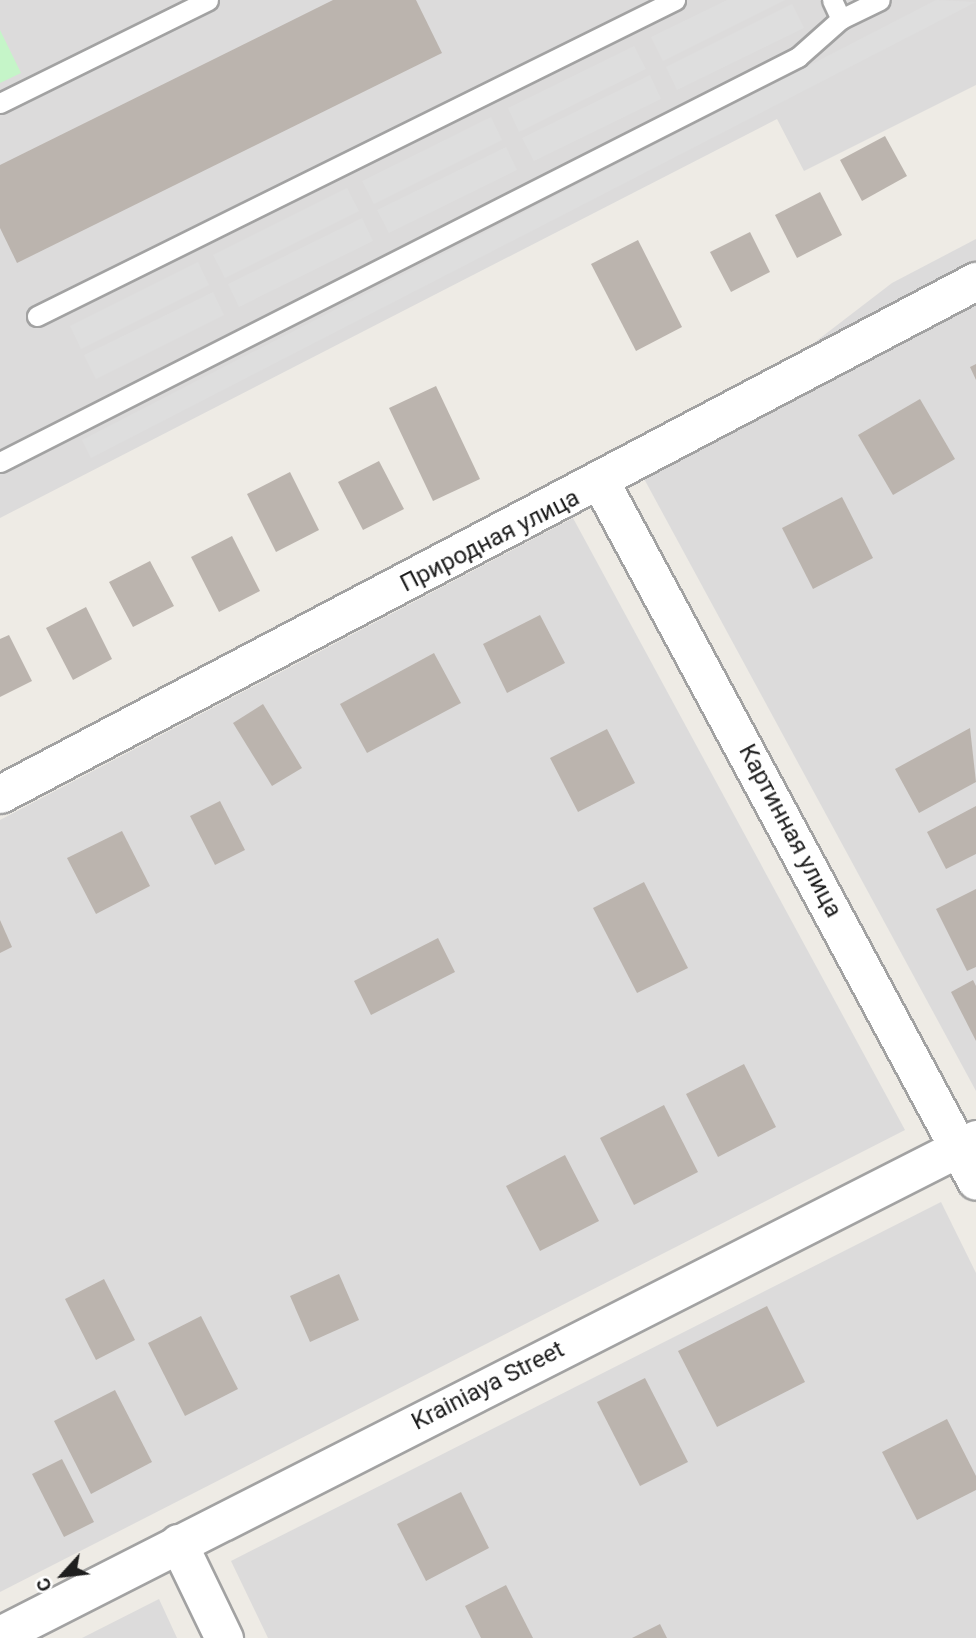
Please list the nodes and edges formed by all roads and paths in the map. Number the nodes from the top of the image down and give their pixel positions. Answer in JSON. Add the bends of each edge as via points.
{"nodes":[{"id":1,"x":206,"y":0,"type":"edge"},
{"id":2,"x":675,"y":0,"type":"edge"},
{"id":3,"x":832,"y":0,"type":"edge"},
{"id":4,"x":880,"y":0,"type":"edge"},
{"id":5,"x":841,"y":19,"type":"junction"},
{"id":6,"x":0,"y":103,"type":"edge"},
{"id":7,"x":976,"y":281,"type":"edge"},
{"id":8,"x":37,"y":316,"type":"dead end"},
{"id":9,"x":0,"y":462,"type":"edge"},
{"id":10,"x":601,"y":483,"type":"junction"},
{"id":11,"x":0,"y":794,"type":"edge"},
{"id":12,"x":968,"y":1143,"type":"edge"},
{"id":13,"x":976,"y":1181,"type":"edge"},
{"id":14,"x":178,"y":1543,"type":"junction"},
{"id":15,"x":0,"y":1635,"type":"edge"},
{"id":16,"x":224,"y":1638,"type":"edge"}],
"edges":[{"from":1,"to":6,"type":"lane"},
{"from":2,"to":8,"type":"lane"},
{"from":3,"to":5,"type":"lane"},
{"from":4,"to":5,"type":"lane"},
{"from":5,"to":9,"type":"lane","via":[[798,57]]},
{"from":7,"to":10,"type":"street","name":"Природная улица"},
{"from":10,"to":11,"type":"street","name":"Природная улица"},
{"from":10,"to":12,"type":"street","name":"Картинная улица"},
{"from":12,"to":13,"type":"street","name":"Картинная улица"},
{"from":12,"to":14,"type":"street","name":"Krainiaya Street"},
{"from":14,"to":15,"type":"street","name":"Krainiaya Street"},
{"from":14,"to":16,"type":"street"}]}
